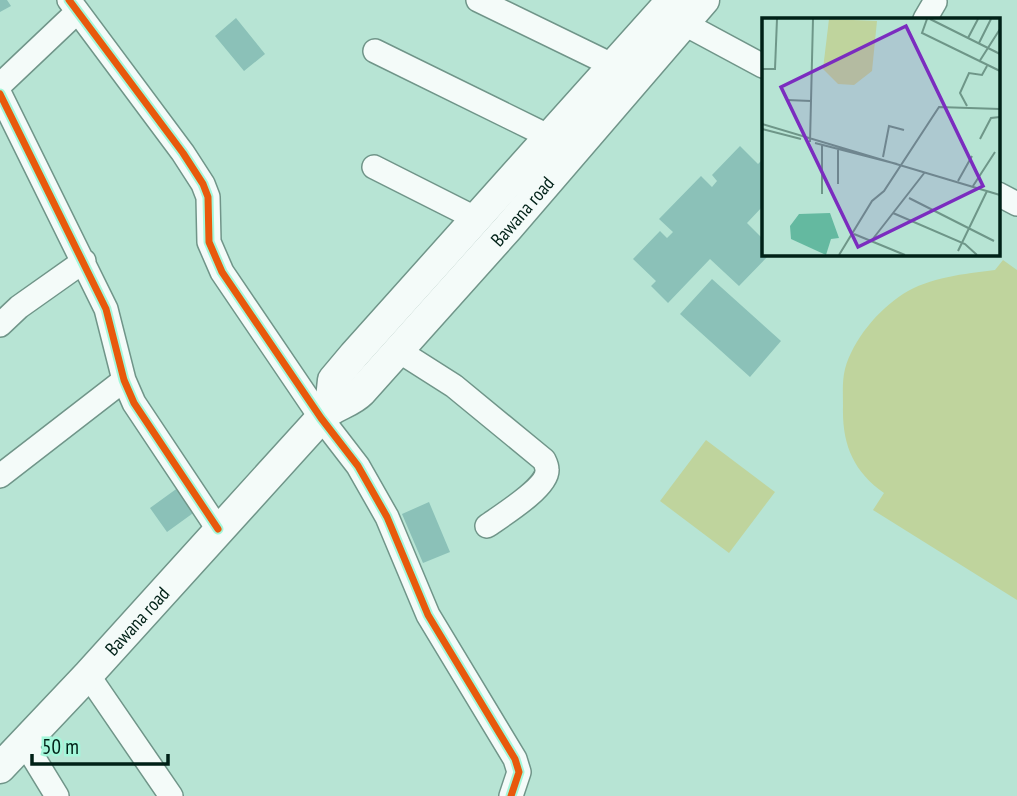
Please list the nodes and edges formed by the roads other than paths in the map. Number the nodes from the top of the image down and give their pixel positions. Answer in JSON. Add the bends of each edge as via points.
{"nodes":[{"id":1,"x":478,"y":0,"type":"edge"},
{"id":2,"x":704,"y":0,"type":"edge"},
{"id":3,"x":73,"y":6,"type":"edge"},
{"id":4,"x":672,"y":12,"type":"edge"},
{"id":5,"x":375,"y":51,"type":"dead end"},
{"id":6,"x":762,"y":65,"type":"edge"},
{"id":7,"x":614,"y":66,"type":"junction"},
{"id":8,"x":0,"y":85,"type":"edge"},
{"id":9,"x":0,"y":94,"type":"edge"},
{"id":10,"x":550,"y":138,"type":"junction"},
{"id":11,"x":373,"y":167,"type":"dead end"},
{"id":12,"x":1000,"y":195,"type":"edge"},
{"id":13,"x":1017,"y":204,"type":"edge"},
{"id":14,"x":477,"y":219,"type":"junction"},
{"id":15,"x":84,"y":261,"type":"junction"},
{"id":16,"x":0,"y":325,"type":"edge"},
{"id":17,"x":399,"y":351,"type":"junction"},
{"id":18,"x":124,"y":380,"type":"junction"},
{"id":19,"x":325,"y":413,"type":"junction"},
{"id":20,"x":0,"y":476,"type":"edge"},
{"id":21,"x":487,"y":526,"type":"dead end"},
{"id":22,"x":218,"y":529,"type":"junction"},
{"id":23,"x":88,"y":675,"type":"junction"},
{"id":24,"x":24,"y":741,"type":"junction"},
{"id":25,"x":0,"y":768,"type":"edge"},
{"id":26,"x":57,"y":796,"type":"edge"},
{"id":27,"x":171,"y":796,"type":"edge"},
{"id":28,"x":511,"y":796,"type":"edge"}],
"edges":[{"from":1,"to":7,"type":"street"},
{"from":2,"to":4,"type":"main road","name":"Bawana road"},
{"from":3,"to":8,"type":"street"},
{"from":3,"to":19,"type":"street","via":[[203,184],[208,197],[209,242],[222,272]]},
{"from":4,"to":6,"type":"street"},
{"from":4,"to":7,"type":"main road","name":"Bawana road"},
{"from":4,"to":17,"type":"main road","name":"Bawana road","via":[[507,229]]},
{"from":5,"to":10,"type":"street"},
{"from":7,"to":10,"type":"main road","name":"Bawana road"},
{"from":9,"to":15,"type":"street"},
{"from":10,"to":14,"type":"main road","name":"Bawana road"},
{"from":11,"to":14,"type":"street"},
{"from":12,"to":13,"type":"street"},
{"from":14,"to":19,"type":"main road","name":"Bawana road","via":[[333,380]]},
{"from":15,"to":16,"type":"street"},
{"from":15,"to":18,"type":"street","via":[[106,309]]},
{"from":17,"to":19,"type":"main road","name":"Bawana road","via":[[353,400]]},
{"from":17,"to":21,"type":"street","via":[[454,386],[544,460],[546,478]]},
{"from":18,"to":20,"type":"street"},
{"from":18,"to":22,"type":"street","via":[[134,403]]},
{"from":19,"to":22,"type":"main road","name":"Bawana road"},
{"from":19,"to":28,"type":"street","via":[[387,517],[428,615],[515,759],[519,772]]},
{"from":22,"to":23,"type":"main road","name":"Bawana road"},
{"from":23,"to":24,"type":"main road","name":"Bawana road"},
{"from":23,"to":27,"type":"street"},
{"from":24,"to":25,"type":"main road","name":"Bawana road"},
{"from":24,"to":26,"type":"street"}]}
